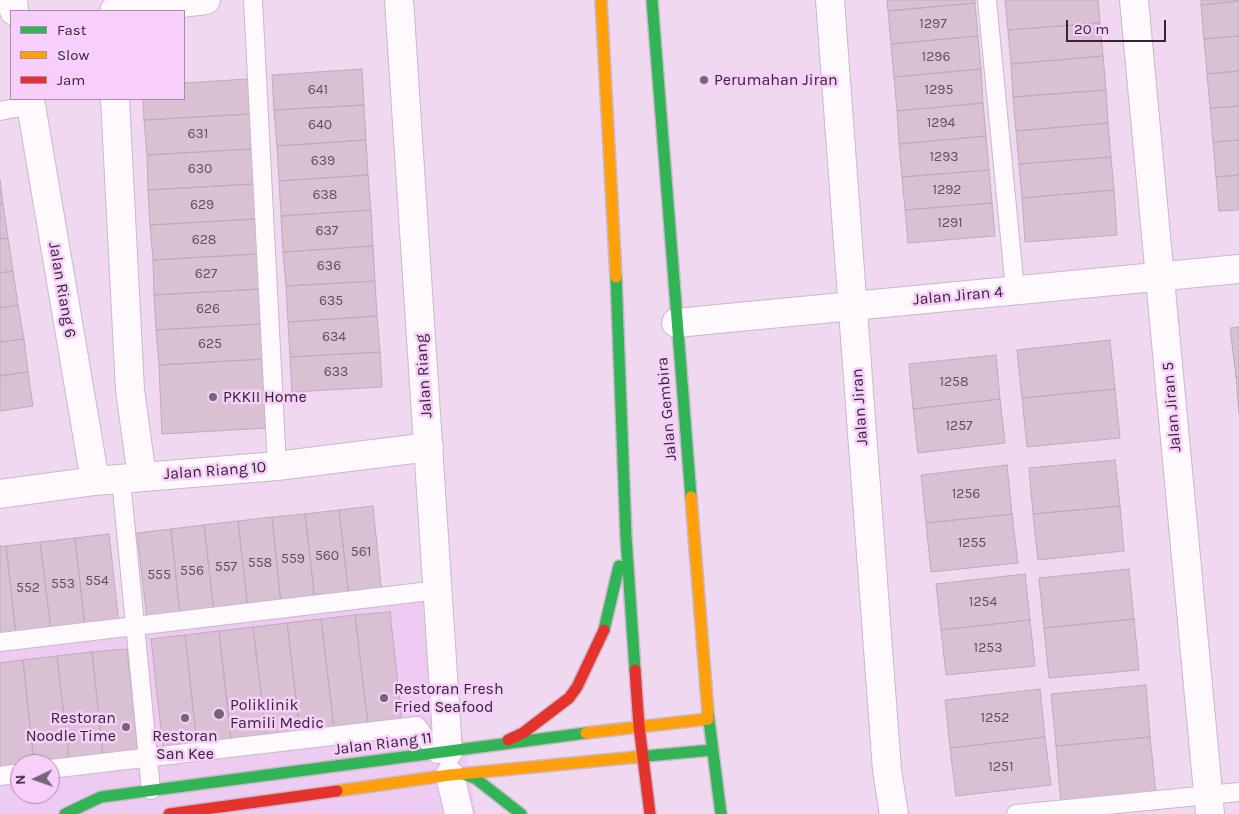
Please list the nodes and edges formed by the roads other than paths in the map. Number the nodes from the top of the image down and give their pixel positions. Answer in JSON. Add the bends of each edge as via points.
{"nodes":[{"id":1,"x":206,"y":0,"type":"edge"},
{"id":2,"x":254,"y":0,"type":"edge"},
{"id":3,"x":399,"y":0,"type":"edge"},
{"id":4,"x":601,"y":0,"type":"edge"},
{"id":5,"x":652,"y":0,"type":"edge"},
{"id":6,"x":830,"y":0,"type":"edge"},
{"id":7,"x":987,"y":0,"type":"edge"},
{"id":8,"x":1134,"y":0,"type":"edge"},
{"id":9,"x":122,"y":10,"type":"edge"},
{"id":10,"x":115,"y":100,"type":"edge"},
{"id":11,"x":30,"y":102,"type":"edge"},
{"id":12,"x":0,"y":112,"type":"edge"},
{"id":13,"x":1239,"y":269,"type":"edge"},
{"id":14,"x":1160,"y":277,"type":"junction"},
{"id":15,"x":1015,"y":290,"type":"junction"},
{"id":16,"x":852,"y":306,"type":"junction"},
{"id":17,"x":676,"y":323,"type":"junction"},
{"id":18,"x":429,"y":447,"type":"junction"},
{"id":19,"x":277,"y":466,"type":"junction"},
{"id":20,"x":119,"y":479,"type":"junction"},
{"id":21,"x":0,"y":494,"type":"edge"},
{"id":22,"x":626,"y":537,"type":"junction"},
{"id":23,"x":438,"y":590,"type":"junction"},
{"id":24,"x":135,"y":626,"type":"junction"},
{"id":25,"x":0,"y":642,"type":"edge"},
{"id":26,"x":708,"y":719,"type":"junction"},
{"id":27,"x":639,"y":726,"type":"junction"},
{"id":28,"x":493,"y":747,"type":"junction"},
{"id":29,"x":712,"y":750,"type":"junction"},
{"id":30,"x":147,"y":757,"type":"junction"},
{"id":31,"x":642,"y":757,"type":"junction"},
{"id":32,"x":450,"y":764,"type":"junction"},
{"id":33,"x":60,"y":768,"type":"edge"},
{"id":34,"x":151,"y":790,"type":"junction"},
{"id":35,"x":1239,"y":792,"type":"edge"},
{"id":36,"x":1210,"y":805,"type":"edge"},
{"id":37,"x":1072,"y":811,"type":"edge"},
{"id":38,"x":65,"y":814,"type":"edge"},
{"id":39,"x":169,"y":814,"type":"edge"},
{"id":40,"x":459,"y":814,"type":"edge"},
{"id":41,"x":522,"y":814,"type":"edge"},
{"id":42,"x":650,"y":814,"type":"edge"},
{"id":43,"x":720,"y":814,"type":"edge"},
{"id":44,"x":894,"y":814,"type":"edge"},
{"id":45,"x":1016,"y":814,"type":"edge"}],
"edges":[{"from":1,"to":9,"type":"street"},
{"from":2,"to":19,"type":"lane"},
{"from":3,"to":18,"type":"street","name":"Jalan Riang"},
{"from":4,"to":22,"type":"main road","via":[[613,197]]},
{"from":5,"to":17,"type":"main road","name":"Jalan Gembira"},
{"from":6,"to":16,"type":"street","name":"Jalan Jiran"},
{"from":7,"to":15,"type":"lane"},
{"from":8,"to":14,"type":"street","name":"Jalan Jiran 5"},
{"from":10,"to":20,"type":"street","via":[[130,390]]},
{"from":11,"to":12,"type":"lane"},
{"from":11,"to":20,"type":"street","name":"Jalan Riang 6"},
{"from":13,"to":14,"type":"street","name":"Jalan Jiran 4"},
{"from":14,"to":15,"type":"street","name":"Jalan Jiran 4"},
{"from":14,"to":36,"type":"street","name":"Jalan Jiran 5"},
{"from":15,"to":16,"type":"street","name":"Jalan Jiran 4"},
{"from":16,"to":17,"type":"street","name":"Jalan Jiran 4"},
{"from":16,"to":44,"type":"street","name":"Jalan Jiran","via":[[887,770]]},
{"from":17,"to":26,"type":"main road","name":"Jalan Gembira"},
{"from":18,"to":19,"type":"street","name":"Jalan Riang 10"},
{"from":18,"to":23,"type":"street","name":"Jalan Riang"},
{"from":19,"to":20,"type":"street","name":"Jalan Riang 10"},
{"from":20,"to":21,"type":"street","name":"Jalan Riang 10"},
{"from":20,"to":24,"type":"lane"},
{"from":22,"to":27,"type":"main road"},
{"from":22,"to":28,"type":"main road","via":[[604,632],[577,687],[569,698],[530,728]]},
{"from":23,"to":24,"type":"lane"},
{"from":23,"to":32,"type":"street","name":"Jalan Riang"},
{"from":24,"to":25,"type":"lane"},
{"from":24,"to":30,"type":"lane"},
{"from":26,"to":27,"type":"main road","name":"Jalan Riang 11"},
{"from":26,"to":29,"type":"main road","name":"Jalan Gembira"},
{"from":27,"to":28,"type":"main road","name":"Jalan Riang 11"},
{"from":27,"to":31,"type":"main road"},
{"from":28,"to":32,"type":"main road","name":"Jalan Riang 11"},
{"from":29,"to":31,"type":"main road","name":"Jalan Riang 11"},
{"from":29,"to":43,"type":"main road","name":"Jalan Gembira"},
{"from":30,"to":32,"type":"lane","via":[[417,726]]},
{"from":30,"to":33,"type":"lane"},
{"from":30,"to":34,"type":"lane"},
{"from":31,"to":32,"type":"main road","name":"Jalan Riang 11"},
{"from":31,"to":42,"type":"main road"},
{"from":32,"to":34,"type":"main road","name":"Jalan Riang 11"},
{"from":32,"to":39,"type":"main road","name":"Jalan Riang 11"},
{"from":32,"to":40,"type":"street","name":"Jalan Riang"},
{"from":32,"to":41,"type":"main road","via":[[475,778]]},
{"from":34,"to":38,"type":"main road","name":"Jalan Riang 11","via":[[101,797]]},
{"from":35,"to":36,"type":"lane"},
{"from":36,"to":37,"type":"lane"},
{"from":37,"to":45,"type":"lane"}]}
